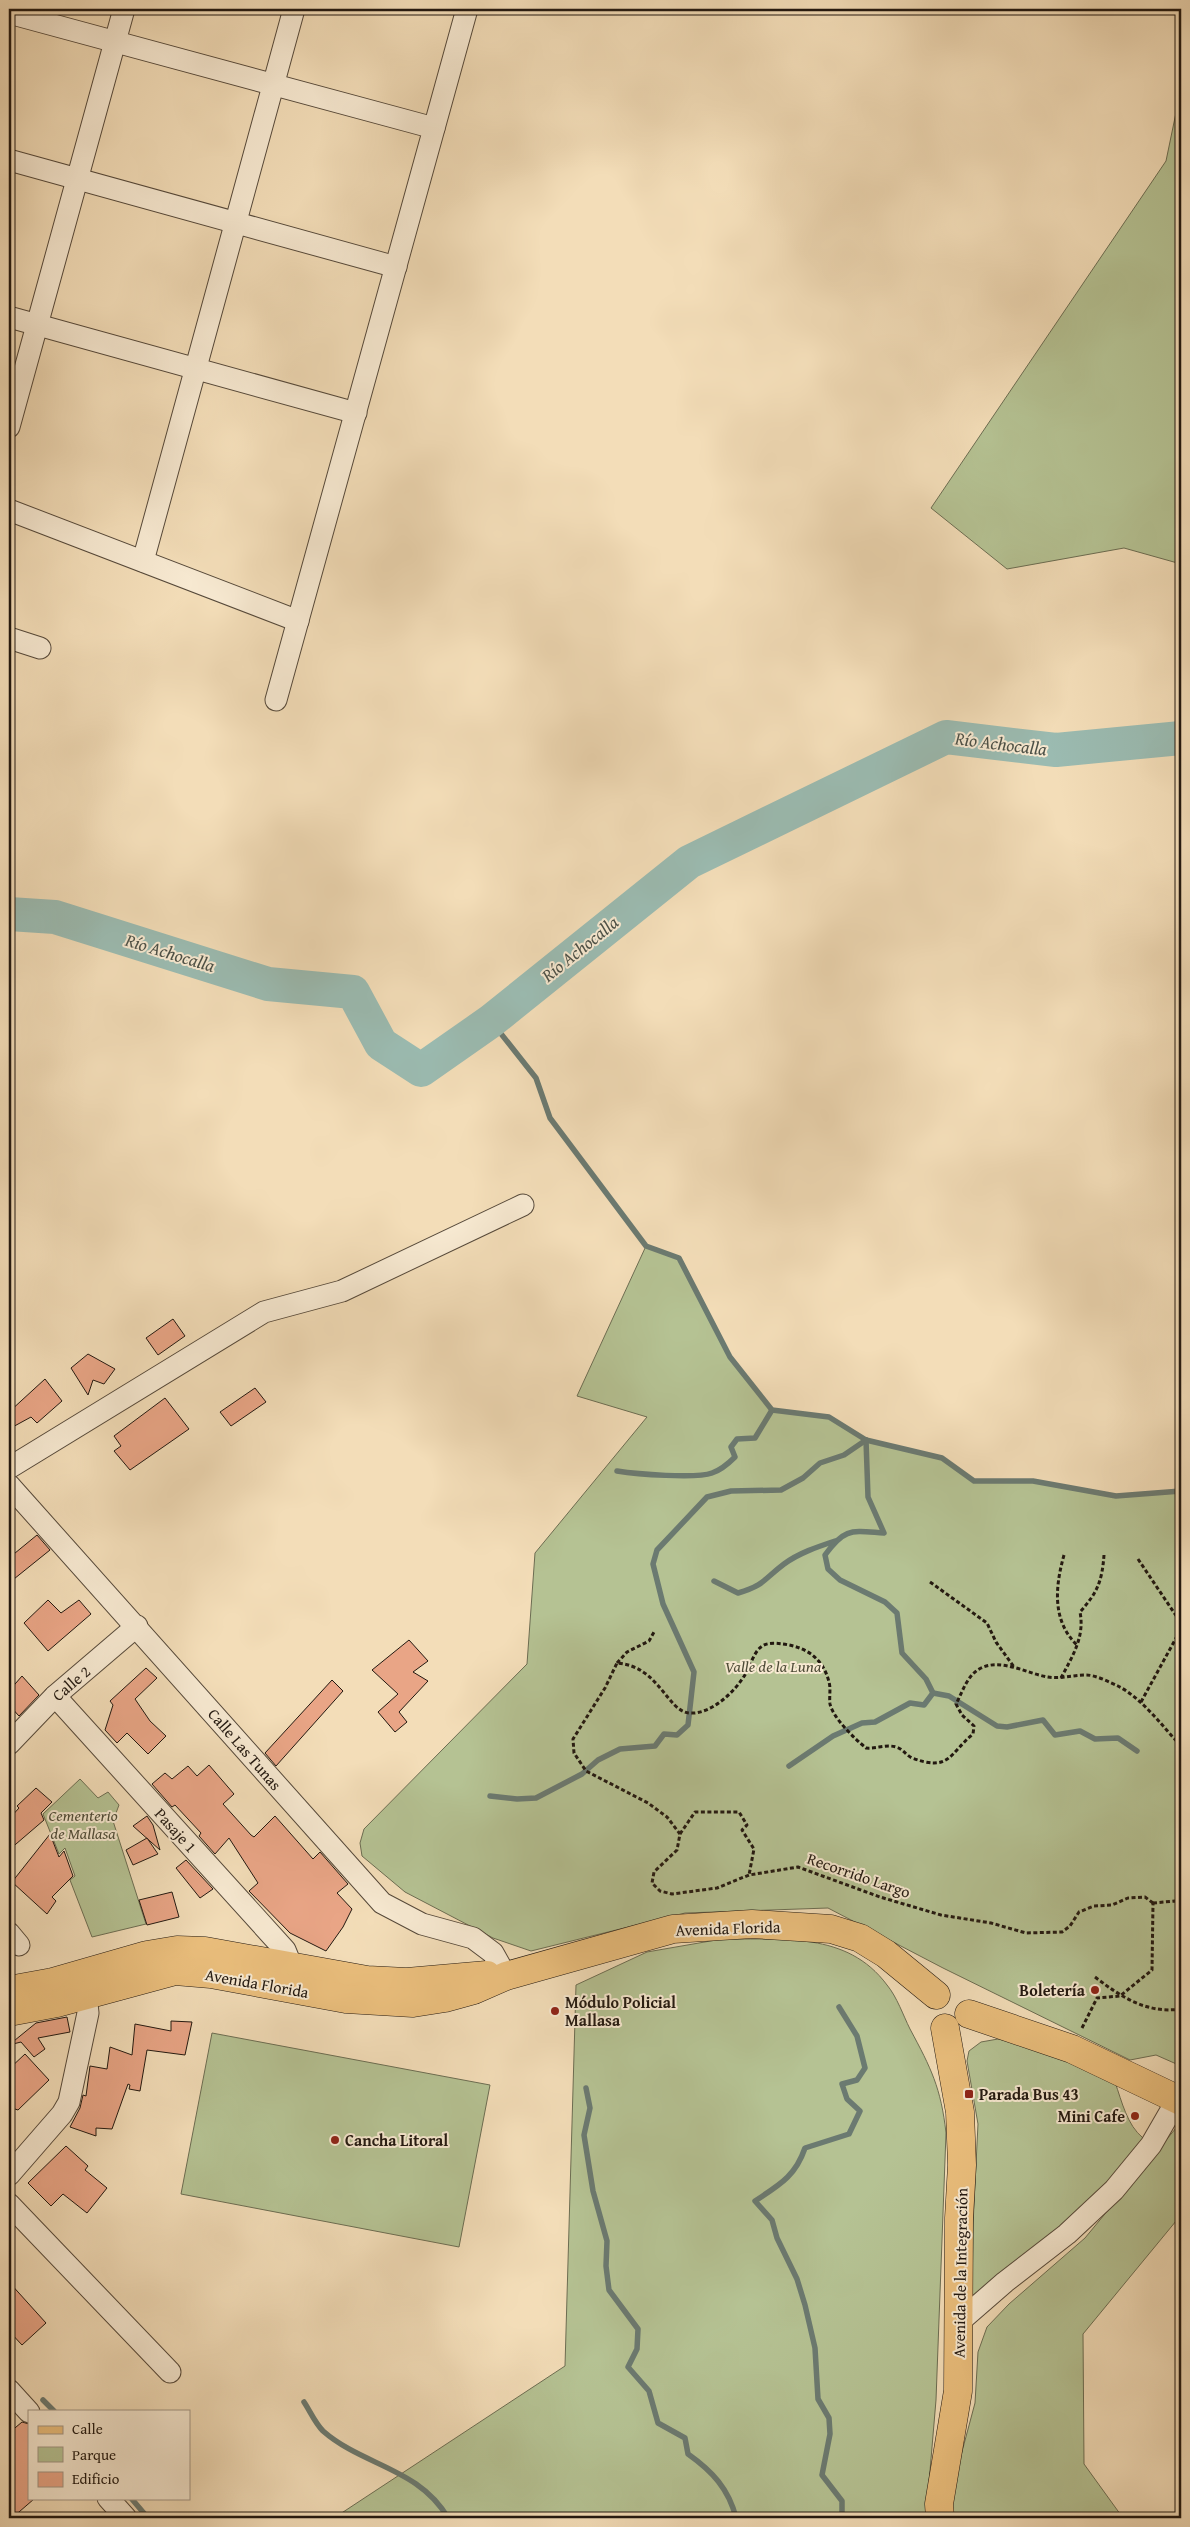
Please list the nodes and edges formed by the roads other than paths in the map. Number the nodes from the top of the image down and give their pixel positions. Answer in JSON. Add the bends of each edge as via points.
{"nodes":[{"id":1,"x":124,"y":9,"type":"edge"},
{"id":2,"x":294,"y":9,"type":"edge"},
{"id":3,"x":467,"y":9,"type":"edge"},
{"id":4,"x":9,"y":13,"type":"edge"},
{"id":5,"x":115,"y":42,"type":"junction"},
{"id":6,"x":274,"y":84,"type":"junction"},
{"id":7,"x":434,"y":128,"type":"junction"},
{"id":8,"x":9,"y":160,"type":"edge"},
{"id":9,"x":77,"y":178,"type":"junction"},
{"id":10,"x":236,"y":222,"type":"junction"},
{"id":11,"x":396,"y":267,"type":"junction"},
{"id":12,"x":9,"y":317,"type":"edge"},
{"id":13,"x":37,"y":325,"type":"junction"},
{"id":14,"x":196,"y":369,"type":"junction"},
{"id":15,"x":356,"y":413,"type":"junction"},
{"id":16,"x":9,"y":427,"type":"edge"},
{"id":17,"x":9,"y":510,"type":"edge"},
{"id":18,"x":143,"y":561,"type":"junction"},
{"id":19,"x":298,"y":621,"type":"junction"},
{"id":20,"x":9,"y":638,"type":"edge"},
{"id":21,"x":40,"y":648,"type":"dead end"},
{"id":22,"x":276,"y":700,"type":"dead end"},
{"id":23,"x":523,"y":1205,"type":"dead end"},
{"id":24,"x":9,"y":1468,"type":"edge"},
{"id":25,"x":9,"y":1485,"type":"edge"},
{"id":26,"x":137,"y":1626,"type":"junction"},
{"id":27,"x":55,"y":1696,"type":"junction"},
{"id":28,"x":9,"y":1744,"type":"edge"},
{"id":29,"x":506,"y":1976,"type":"junction"},
{"id":30,"x":290,"y":1978,"type":"junction"},
{"id":31,"x":83,"y":1985,"type":"junction"},
{"id":32,"x":9,"y":1990,"type":"edge"},
{"id":33,"x":936,"y":1995,"type":"junction"},
{"id":34,"x":9,"y":2012,"type":"edge"},
{"id":35,"x":969,"y":2014,"type":"junction"},
{"id":36,"x":945,"y":2028,"type":"junction"},
{"id":37,"x":1179,"y":2101,"type":"edge"},
{"id":38,"x":9,"y":2176,"type":"edge"},
{"id":39,"x":9,"y":2204,"type":"edge"},
{"id":40,"x":959,"y":2322,"type":"junction"},
{"id":41,"x":170,"y":2372,"type":"dead end"},
{"id":42,"x":9,"y":2390,"type":"edge"},
{"id":43,"x":28,"y":2411,"type":"edge"},
{"id":44,"x":110,"y":2500,"type":"edge"},
{"id":45,"x":126,"y":2518,"type":"edge"},
{"id":46,"x":940,"y":2518,"type":"edge"}],
"edges":[{"from":1,"to":5,"type":"street"},
{"from":2,"to":6,"type":"street"},
{"from":3,"to":7,"type":"street"},
{"from":4,"to":5,"type":"street"},
{"from":5,"to":6,"type":"street"},
{"from":5,"to":9,"type":"street"},
{"from":6,"to":7,"type":"street"},
{"from":6,"to":10,"type":"street"},
{"from":7,"to":11,"type":"street"},
{"from":8,"to":9,"type":"street"},
{"from":9,"to":10,"type":"street"},
{"from":9,"to":13,"type":"street"},
{"from":10,"to":11,"type":"street"},
{"from":10,"to":14,"type":"street"},
{"from":11,"to":15,"type":"street"},
{"from":12,"to":13,"type":"street"},
{"from":13,"to":14,"type":"street"},
{"from":13,"to":16,"type":"street"},
{"from":14,"to":15,"type":"street"},
{"from":14,"to":18,"type":"street"},
{"from":15,"to":19,"type":"street"},
{"from":17,"to":18,"type":"street"},
{"from":18,"to":19,"type":"street"},
{"from":19,"to":22,"type":"street"},
{"from":20,"to":21,"type":"street"},
{"from":23,"to":24,"type":"street","via":[[342,1292],[264,1312]]},
{"from":25,"to":26,"type":"street","name":"Calle Las Tunas"},
{"from":26,"to":27,"type":"street","name":"Calle 2"},
{"from":26,"to":29,"type":"street","name":"Calle Las Tunas","via":[[382,1903],[422,1924],[473,1938],[493,1954]]},
{"from":27,"to":28,"type":"street","name":"Calle 2"},
{"from":27,"to":30,"type":"street","name":"Pasaje 1","via":[[285,1950]]},
{"from":29,"to":30,"type":"main road","name":"Avenida Florida","via":[[472,1975],[407,1982]]},
{"from":29,"to":33,"type":"main road","name":"Avenida Florida","via":[[673,1929],[752,1924],[800,1926],[831,1929],[860,1938],[886,1954]]},
{"from":30,"to":31,"type":"main road","name":"Avenida Florida","via":[[205,1951],[177,1950],[147,1955]]},
{"from":31,"to":32,"type":"main road","name":"Avenida Florida"},
{"from":31,"to":34,"type":"main road","name":"Avenida Florida"},
{"from":31,"to":38,"type":"street","via":[[88,2013],[69,2102]]},
{"from":33,"to":35,"type":"main road","via":[[948,1989],[961,1992],[969,2002]]},
{"from":33,"to":36,"type":"main road","via":[[931,2014]]},
{"from":35,"to":36,"type":"main road","via":[[958,2027]]},
{"from":35,"to":37,"type":"main road","via":[[1072,2049]]},
{"from":36,"to":40,"type":"main road","name":"Avenida de la Integración","via":[[960,2112]]},
{"from":37,"to":40,"type":"street","via":[[1151,2145],[1114,2190],[1067,2234]]},
{"from":39,"to":41,"type":"street"},
{"from":40,"to":46,"type":"main road","name":"Avenida de la Integración","via":[[958,2391],[939,2504]]},
{"from":42,"to":43,"type":"street"},
{"from":44,"to":45,"type":"street"}]}
